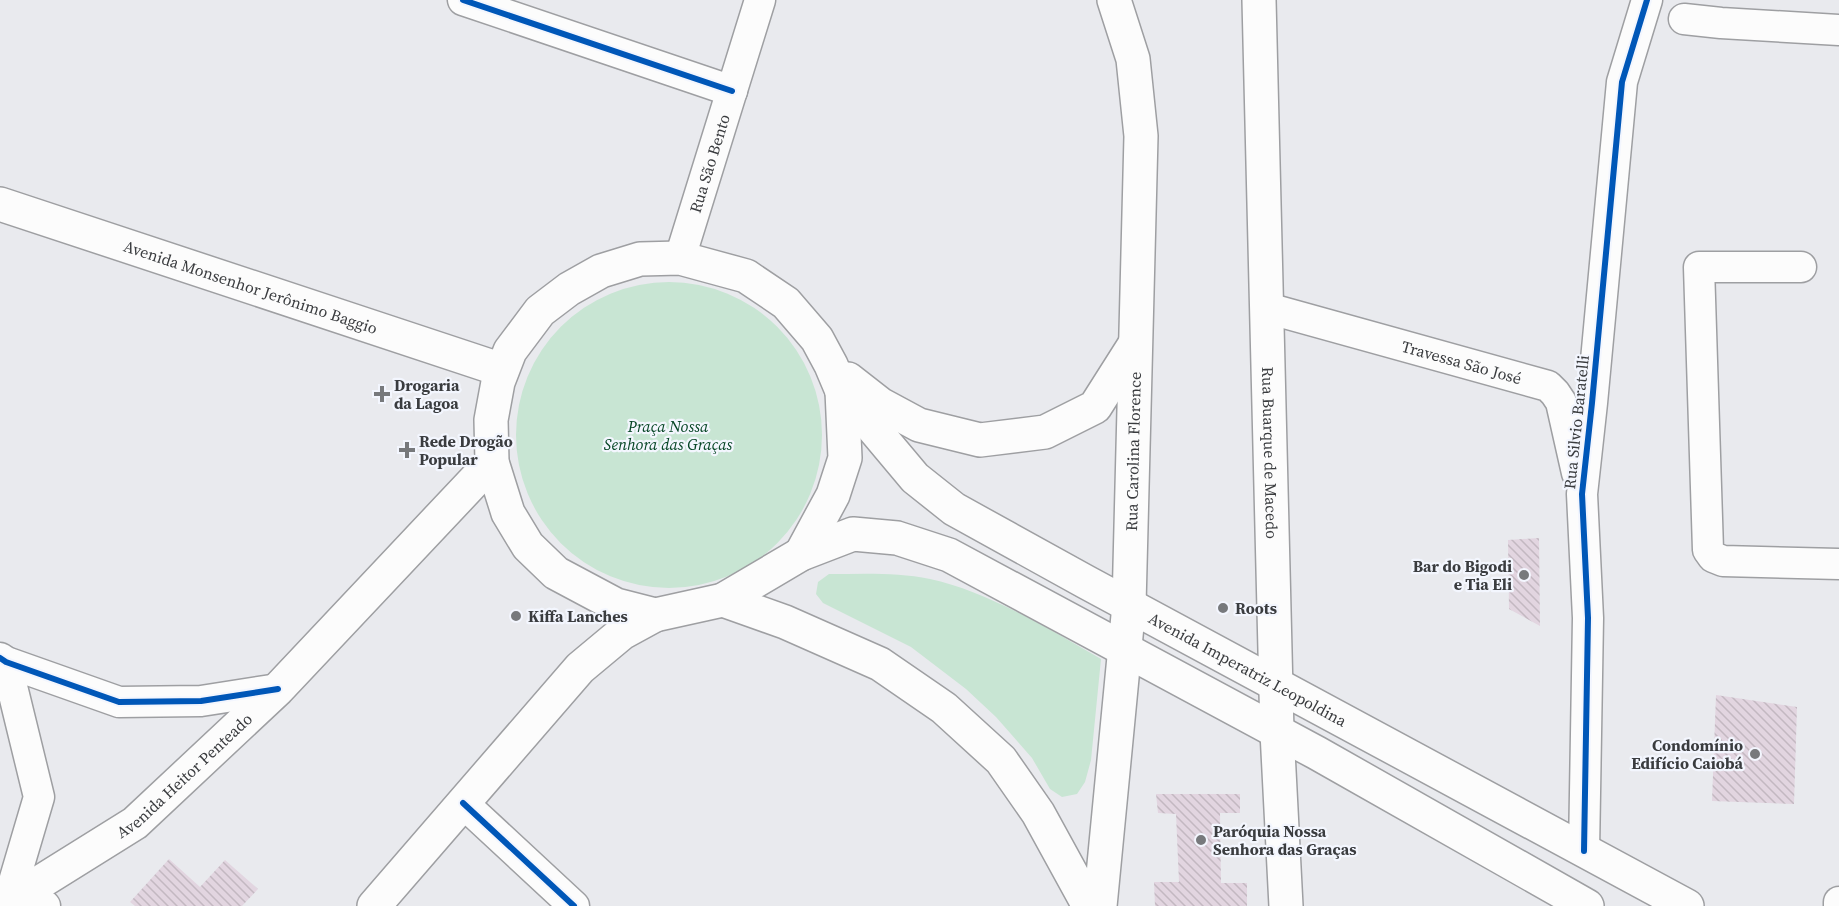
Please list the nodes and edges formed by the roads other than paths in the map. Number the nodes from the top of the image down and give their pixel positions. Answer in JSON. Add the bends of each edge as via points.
{"nodes":[{"id":1,"x":463,"y":0,"type":"edge"},
{"id":2,"x":760,"y":0,"type":"edge"},
{"id":3,"x":1114,"y":0,"type":"edge"},
{"id":4,"x":1259,"y":0,"type":"edge"},
{"id":5,"x":1647,"y":0,"type":"edge"},
{"id":6,"x":1684,"y":19,"type":"dead end"},
{"id":7,"x":1839,"y":30,"type":"edge"},
{"id":8,"x":732,"y":91,"type":"junction"},
{"id":9,"x":0,"y":204,"type":"edge"},
{"id":10,"x":680,"y":258,"type":"junction"},
{"id":11,"x":1801,"y":267,"type":"dead end"},
{"id":12,"x":1267,"y":308,"type":"junction"},
{"id":13,"x":1135,"y":344,"type":"junction"},
{"id":14,"x":502,"y":370,"type":"junction"},
{"id":15,"x":837,"y":378,"type":"junction"},
{"id":16,"x":492,"y":462,"type":"junction"},
{"id":17,"x":1582,"y":494,"type":"junction"},
{"id":18,"x":801,"y":554,"type":"junction"},
{"id":19,"x":1839,"y":564,"type":"edge"},
{"id":20,"x":723,"y":600,"type":"junction"},
{"id":21,"x":1129,"y":605,"type":"junction"},
{"id":22,"x":655,"y":615,"type":"junction"},
{"id":23,"x":1125,"y":649,"type":"junction"},
{"id":24,"x":3,"y":660,"type":"edge"},
{"id":25,"x":1276,"y":684,"type":"junction"},
{"id":26,"x":279,"y":689,"type":"junction"},
{"id":27,"x":1277,"y":732,"type":"junction"},
{"id":28,"x":462,"y":803,"type":"junction"},
{"id":29,"x":1584,"y":851,"type":"junction"},
{"id":30,"x":5,"y":904,"type":"edge"},
{"id":31,"x":1684,"y":905,"type":"edge"},
{"id":32,"x":45,"y":906,"type":"edge"},
{"id":33,"x":374,"y":906,"type":"edge"},
{"id":34,"x":574,"y":906,"type":"edge"},
{"id":35,"x":1089,"y":906,"type":"edge"},
{"id":36,"x":1100,"y":906,"type":"edge"},
{"id":37,"x":1286,"y":906,"type":"edge"},
{"id":38,"x":1587,"y":906,"type":"edge"}],
"edges":[{"from":1,"to":8,"type":"street"},
{"from":2,"to":8,"type":"street","name":"Rua São Bento"},
{"from":3,"to":13,"type":"main road","name":"Rua Carolina Florence","via":[[1133,59],[1142,136]]},
{"from":4,"to":12,"type":"main road","name":"Rua Buarque de Macedo"},
{"from":5,"to":17,"type":"street","name":"Rua Silvio Baratelli","via":[[1623,82]]},
{"from":6,"to":7,"type":"street"},
{"from":8,"to":10,"type":"street","name":"Rua São Bento"},
{"from":9,"to":14,"type":"main road","name":"Avenida Monsenhor Jerônimo Baggio"},
{"from":10,"to":14,"type":"main road","via":[[640,259],[601,271],[569,289],[540,310],[510,351]]},
{"from":10,"to":15,"type":"main road","via":[[746,276],[786,303],[817,339]]},
{"from":11,"to":19,"type":"street","via":[[1699,267],[1708,550],[1723,561]]},
{"from":12,"to":17,"type":"street","name":"Travessa São José","via":[[1548,386],[1561,402]]},
{"from":12,"to":25,"type":"main road","name":"Rua Buarque de Macedo"},
{"from":13,"to":15,"type":"main road","via":[[1095,407],[1045,432],[980,440],[919,425]]},
{"from":13,"to":21,"type":"main road","name":"Rua Carolina Florence"},
{"from":14,"to":16,"type":"main road","via":[[490,420]]},
{"from":15,"to":18,"type":"main road","via":[[844,458],[833,495]]},
{"from":15,"to":21,"type":"main road","name":"Avenida Imperatriz Leopoldina","via":[[915,478],[954,509]]},
{"from":16,"to":22,"type":"main road","via":[[508,513],[528,546],[556,573],[616,605]]},
{"from":16,"to":26,"type":"main road","name":"Avenida Heitor Penteado"},
{"from":17,"to":29,"type":"street","name":"Rua Silvio Baratelli","via":[[1588,618]]},
{"from":18,"to":20,"type":"main road"},
{"from":18,"to":23,"type":"main road","via":[[854,534],[897,538],[949,555]]},
{"from":20,"to":22,"type":"main road"},
{"from":20,"to":35,"type":"main road","via":[[785,622],[880,664],[944,708],[1001,760],[1038,813]]},
{"from":21,"to":23,"type":"main road","name":"Rua Carolina Florence"},
{"from":21,"to":25,"type":"main road","name":"Avenida Imperatriz Leopoldina"},
{"from":22,"to":28,"type":"main road","via":[[622,633],[580,668]]},
{"from":23,"to":27,"type":"main road"},
{"from":23,"to":36,"type":"main road","name":"Rua Carolina Florence"},
{"from":24,"to":26,"type":"street","via":[[119,702],[201,701]]},
{"from":24,"to":30,"type":"street","via":[[39,797]]},
{"from":25,"to":27,"type":"main road","name":"Rua Buarque de Macedo"},
{"from":25,"to":29,"type":"main road","name":"Avenida Imperatriz Leopoldina"},
{"from":26,"to":30,"type":"main road","name":"Avenida Heitor Penteado","via":[[135,823]]},
{"from":27,"to":37,"type":"main road","name":"Rua Buarque de Macedo"},
{"from":27,"to":38,"type":"main road"},
{"from":28,"to":33,"type":"main road"},
{"from":28,"to":34,"type":"street"},
{"from":29,"to":31,"type":"main road","name":"Avenida Imperatriz Leopoldina"},
{"from":30,"to":32,"type":"street"}]}
